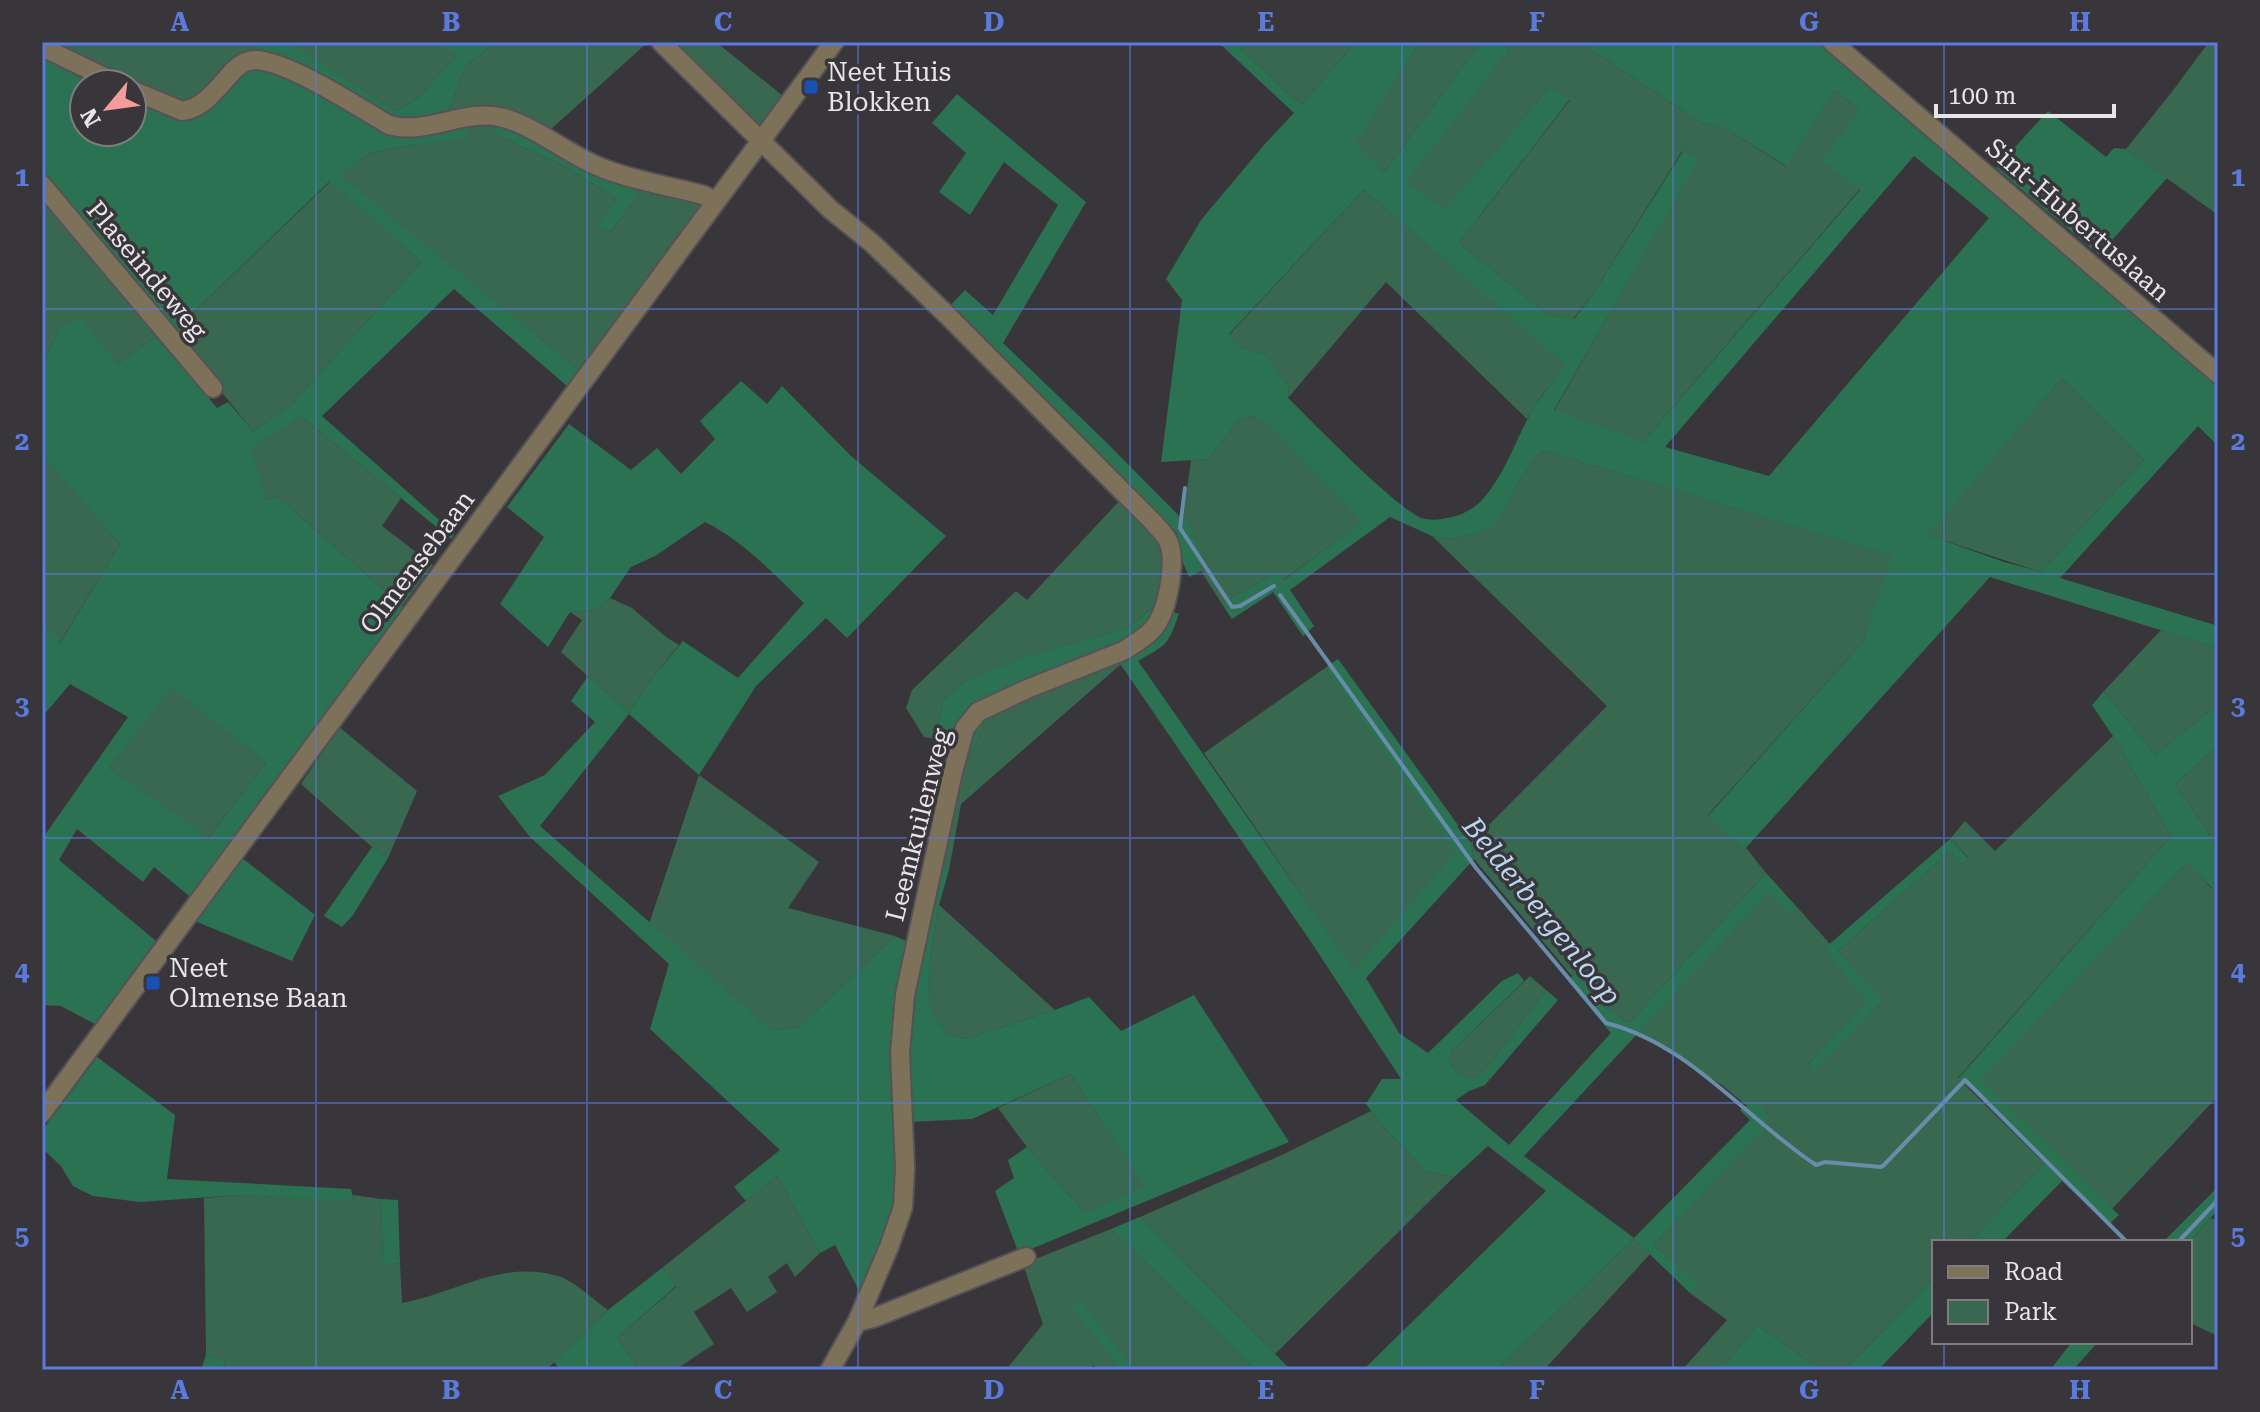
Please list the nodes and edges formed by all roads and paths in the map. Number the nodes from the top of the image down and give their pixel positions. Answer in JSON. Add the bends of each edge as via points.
{"nodes":[{"id":1,"x":661,"y":42,"type":"edge"},
{"id":2,"x":834,"y":42,"type":"edge"},
{"id":3,"x":1832,"y":42,"type":"edge"},
{"id":4,"x":42,"y":47,"type":"edge"},
{"id":5,"x":86,"y":68,"type":"edge"},
{"id":6,"x":148,"y":97,"type":"edge"},
{"id":7,"x":762,"y":140,"type":"junction"},
{"id":8,"x":42,"y":185,"type":"edge"},
{"id":9,"x":716,"y":201,"type":"junction"},
{"id":10,"x":2218,"y":374,"type":"edge"},
{"id":11,"x":213,"y":388,"type":"dead end"},
{"id":12,"x":42,"y":1113,"type":"edge"},
{"id":13,"x":1026,"y":1257,"type":"dead end"},
{"id":14,"x":857,"y":1322,"type":"junction"},
{"id":15,"x":830,"y":1370,"type":"edge"}],
"edges":[{"from":1,"to":7,"type":"street","name":"Leemkuilenweg"},
{"from":2,"to":7,"type":"street","name":"Olmensebaan"},
{"from":3,"to":10,"type":"street","name":"Sint-Hubertuslaan"},
{"from":4,"to":5,"type":"street"},
{"from":6,"to":9,"type":"street","via":[[182,111],[196,108],[238,66],[269,62],[389,125],[402,129],[476,115],[504,118],[600,167]]},
{"from":7,"to":9,"type":"street","name":"Olmensebaan"},
{"from":7,"to":14,"type":"street","name":"Leemkuilenweg","via":[[948,316],[1153,522],[1168,541],[1171,556],[1163,612],[1154,628],[1123,651],[978,712],[965,728],[905,995],[900,1053],[903,1207]]},
{"from":8,"to":11,"type":"street","name":"Plaseindeweg"},
{"from":9,"to":12,"type":"street","name":"Olmensebaan"},
{"from":13,"to":14,"type":"street"},
{"from":14,"to":15,"type":"street","name":"Leemkuilenweg"}]}
